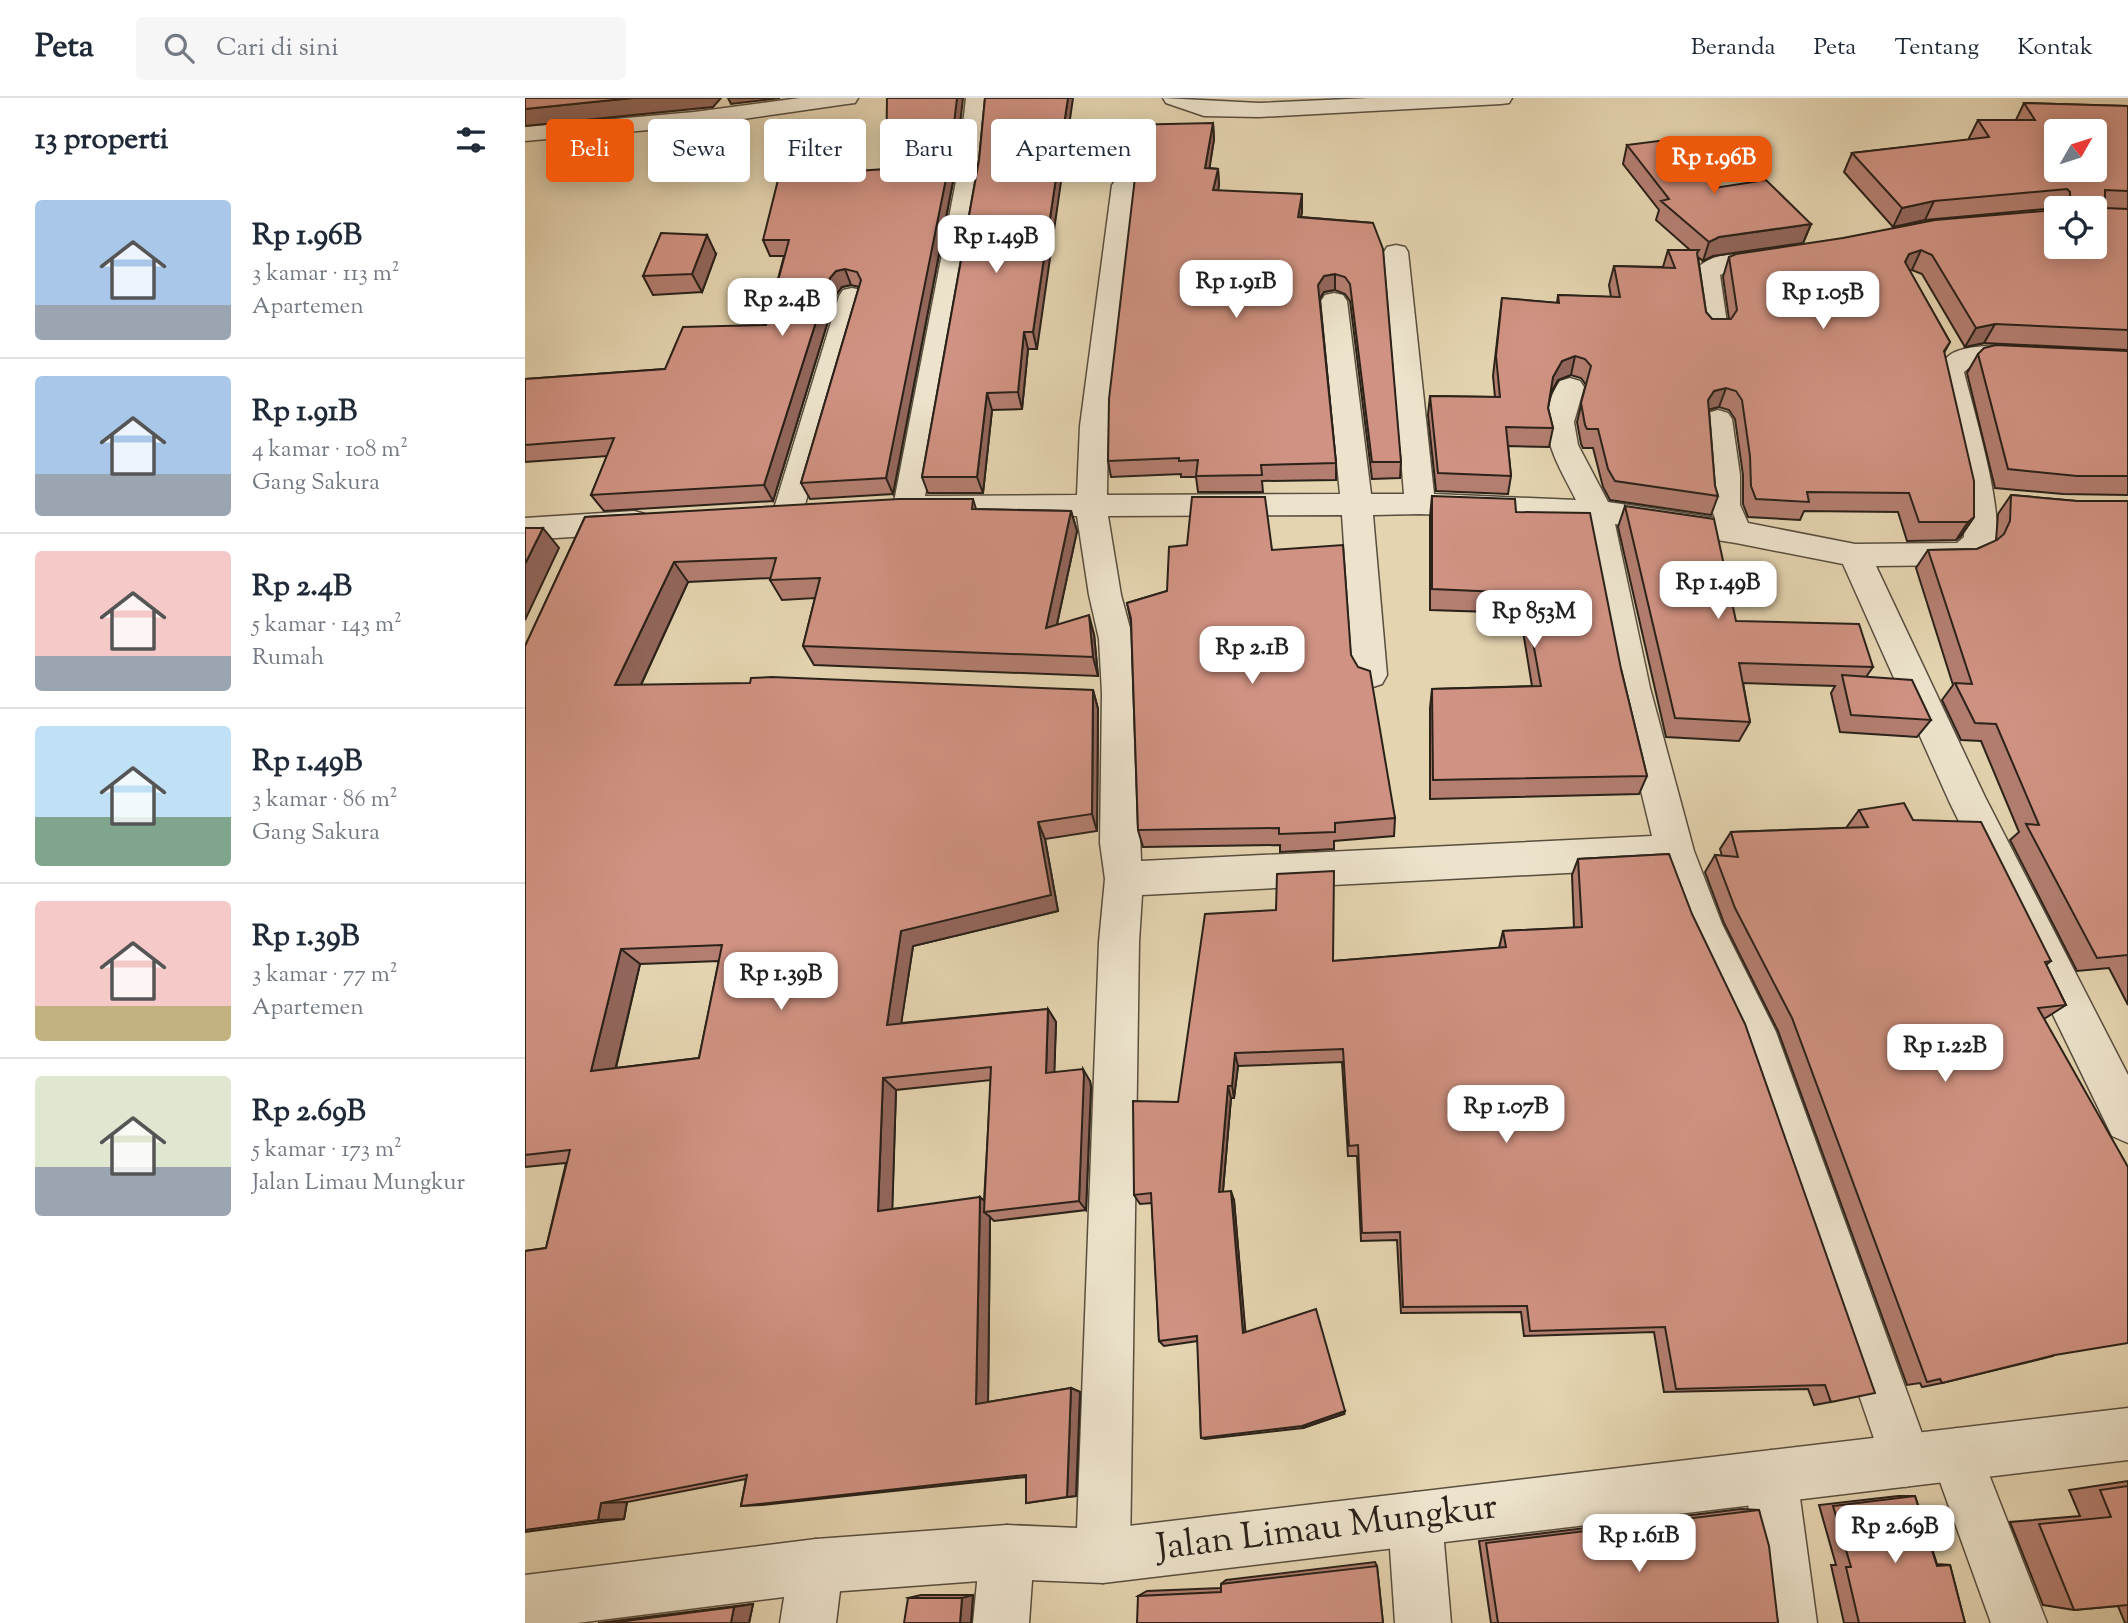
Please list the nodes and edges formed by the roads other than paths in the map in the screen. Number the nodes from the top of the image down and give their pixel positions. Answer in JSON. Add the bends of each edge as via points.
{"nodes":[{"id":1,"x":702,"y":98,"type":"edge"},
{"id":2,"x":847,"y":98,"type":"edge"},
{"id":3,"x":1174,"y":98,"type":"edge"},
{"id":4,"x":1500,"y":98,"type":"edge"},
{"id":5,"x":982,"y":101,"type":"edge"},
{"id":6,"x":694,"y":119,"type":"joint"},
{"id":7,"x":648,"y":123,"type":"edge"},
{"id":8,"x":525,"y":134,"type":"edge"},
{"id":9,"x":1124,"y":185,"type":"dead end"},
{"id":10,"x":1396,"y":252,"type":"dead end"},
{"id":11,"x":1797,"y":254,"type":"edge"},
{"id":12,"x":852,"y":296,"type":"dead end"},
{"id":13,"x":1334,"y":301,"type":"dead end"},
{"id":14,"x":1716,"y":330,"type":"edge"},
{"id":15,"x":2128,"y":360,"type":"edge"},
{"id":16,"x":1570,"y":387,"type":"dead end"},
{"id":17,"x":1718,"y":419,"type":"dead end"},
{"id":18,"x":1420,"y":504,"type":"junction"},
{"id":19,"x":1091,"y":506,"type":"junction"},
{"id":20,"x":1357,"y":506,"type":"junction"},
{"id":21,"x":1597,"y":511,"type":"junction"},
{"id":22,"x":787,"y":515,"type":"edge"},
{"id":23,"x":668,"y":521,"type":"edge"},
{"id":24,"x":525,"y":529,"type":"edge"},
{"id":25,"x":1737,"y":532,"type":"junction"},
{"id":26,"x":1855,"y":555,"type":"junction"},
{"id":27,"x":1370,"y":675,"type":"edge"},
{"id":28,"x":1675,"y":851,"type":"junction"},
{"id":29,"x":1123,"y":879,"type":"junction"},
{"id":30,"x":2128,"y":1121,"type":"edge"},
{"id":31,"x":2128,"y":1434,"type":"edge"},
{"id":32,"x":1956,"y":1454,"type":"junction"},
{"id":33,"x":1906,"y":1461,"type":"junction"},
{"id":34,"x":1771,"y":1476,"type":"junction"},
{"id":35,"x":1415,"y":1519,"type":"junction"},
{"id":36,"x":1007,"y":1552,"type":"junction"},
{"id":37,"x":1103,"y":1556,"type":"junction"},
{"id":38,"x":816,"y":1566,"type":"junction"},
{"id":39,"x":525,"y":1602,"type":"edge"},
{"id":40,"x":807,"y":1623,"type":"edge"},
{"id":41,"x":1000,"y":1623,"type":"edge"},
{"id":42,"x":1423,"y":1623,"type":"edge"},
{"id":43,"x":1789,"y":1623,"type":"edge"},
{"id":44,"x":2019,"y":1623,"type":"edge"}],
"edges":[{"from":1,"to":6,"type":"street"},
{"from":2,"to":6,"type":"street"},
{"from":3,"to":4,"type":"street","via":[[1204,109],[1259,110]]},
{"from":5,"to":19,"type":"street","via":[[895,507]]},
{"from":7,"to":8,"type":"street"},
{"from":9,"to":19,"type":"street","via":[[1094,426]]},
{"from":10,"to":18,"type":"street"},
{"from":11,"to":14,"type":"street","via":[[1722,264],[1707,272]]},
{"from":12,"to":22,"type":"street"},
{"from":13,"to":20,"type":"street"},
{"from":15,"to":26,"type":"street","via":[[1950,350],[1950,370],[1994,501],[1980,541],[1964,554]]},
{"from":16,"to":21,"type":"street","via":[[1560,422],[1563,445]]},
{"from":17,"to":25,"type":"street","via":[[1725,505]]},
{"from":18,"to":20,"type":"street"},
{"from":18,"to":21,"type":"street"},
{"from":19,"to":20,"type":"street"},
{"from":19,"to":29,"type":"street","via":[[1116,639],[1105,692]]},
{"from":20,"to":27,"type":"street"},
{"from":21,"to":25,"type":"street"},
{"from":21,"to":28,"type":"street","via":[[1633,688]]},
{"from":23,"to":24,"type":"street","via":[[582,537]]},
{"from":25,"to":26,"type":"street"},
{"from":26,"to":30,"type":"street","via":[[1968,801]]},
{"from":28,"to":29,"type":"street"},
{"from":28,"to":33,"type":"street","via":[[1704,928],[1755,1032]]},
{"from":29,"to":37,"type":"street"},
{"from":31,"to":32,"type":"street","name":"Jalan Limau Mungkur"},
{"from":32,"to":33,"type":"street","name":"Jalan Limau Mungkur"},
{"from":32,"to":44,"type":"street"},
{"from":33,"to":34,"type":"street","name":"Jalan Limau Mungkur"},
{"from":34,"to":35,"type":"street","name":"Jalan Limau Mungkur"},
{"from":34,"to":43,"type":"street"},
{"from":35,"to":37,"type":"street","name":"Jalan Limau Mungkur"},
{"from":35,"to":42,"type":"street"},
{"from":36,"to":37,"type":"street","name":"Jalan Limau Mungkur"},
{"from":36,"to":38,"type":"street","name":"Jalan Limau Mungkur"},
{"from":36,"to":41,"type":"street"},
{"from":38,"to":39,"type":"street","name":"Jalan Limau Mungkur"},
{"from":38,"to":40,"type":"street"}]}
